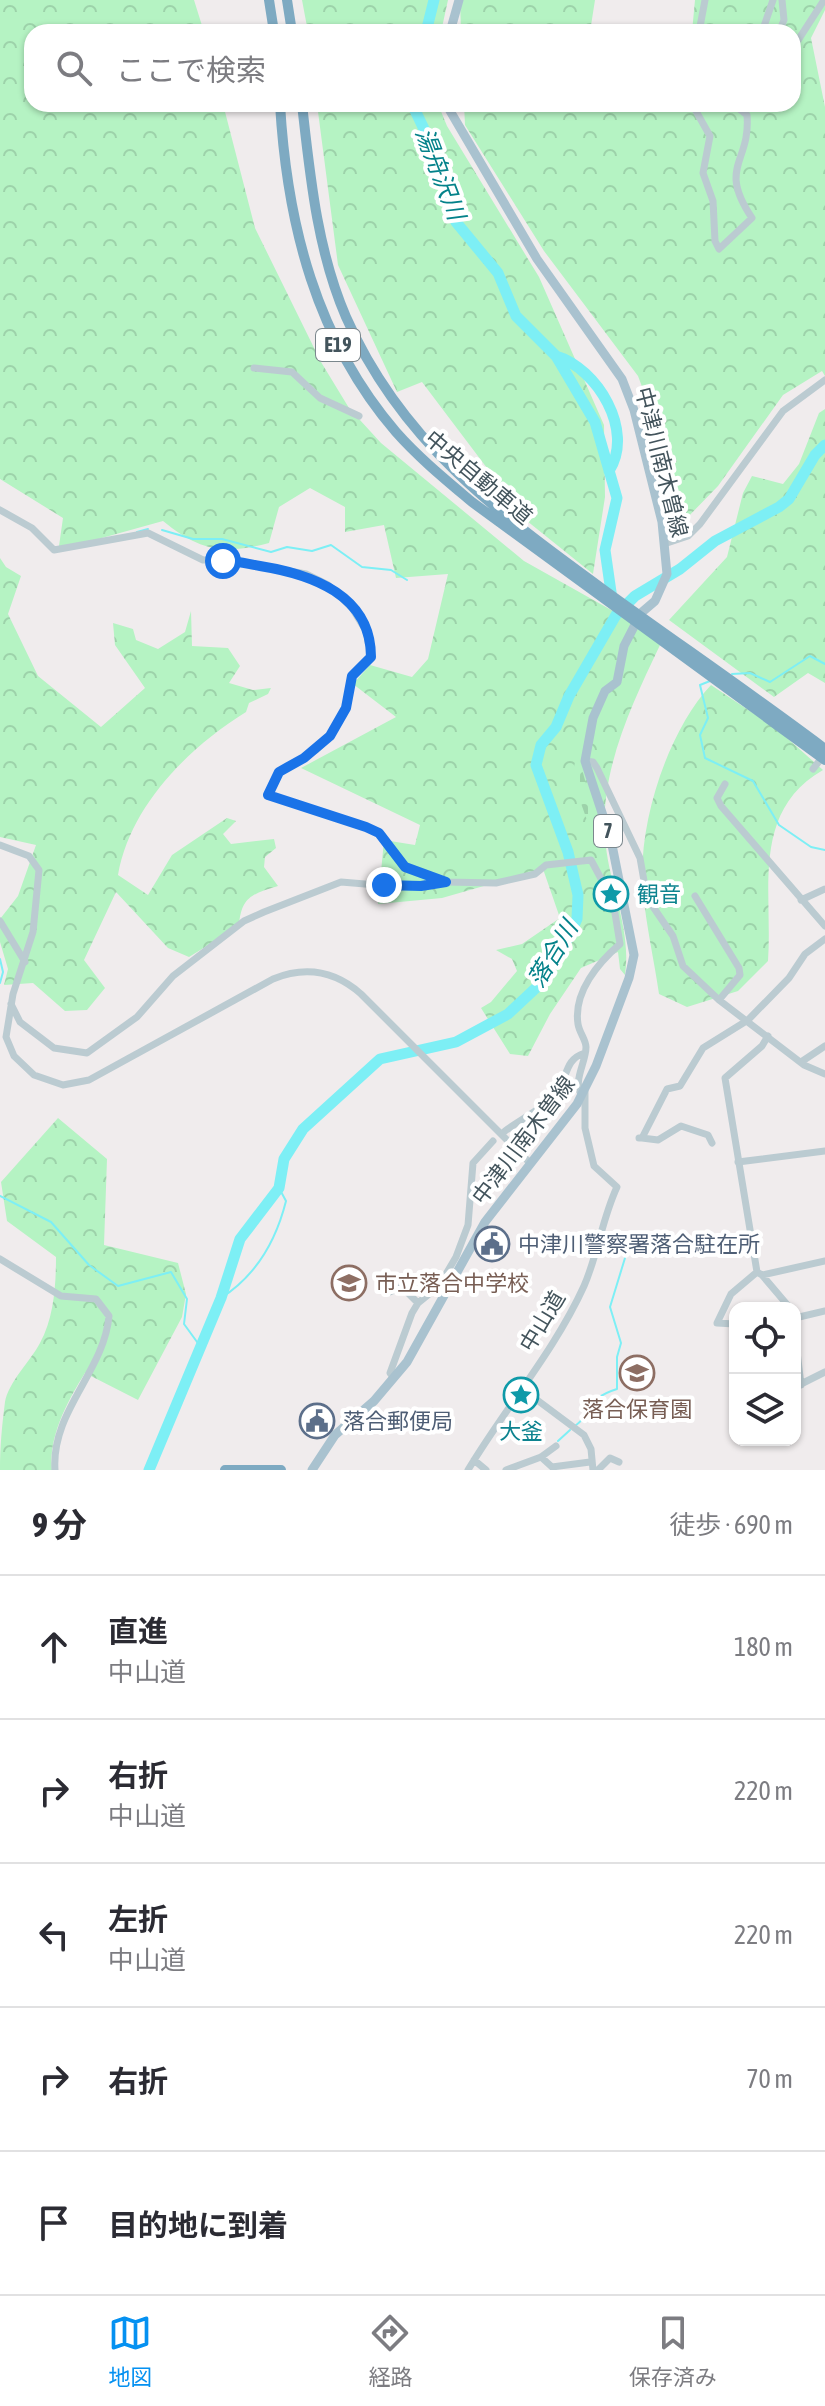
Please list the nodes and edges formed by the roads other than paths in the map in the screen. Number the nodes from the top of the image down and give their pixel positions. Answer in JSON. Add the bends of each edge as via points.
{"nodes":[{"id":1,"x":269,"y":0,"type":"edge"},
{"id":2,"x":287,"y":0,"type":"edge"},
{"id":3,"x":459,"y":0,"type":"edge"},
{"id":4,"x":705,"y":0,"type":"edge"},
{"id":5,"x":773,"y":0,"type":"edge"},
{"id":6,"x":782,"y":0,"type":"edge"},
{"id":7,"x":824,"y":0,"type":"edge"},
{"id":8,"x":273,"y":24,"type":"edge"},
{"id":9,"x":291,"y":24,"type":"edge"},
{"id":10,"x":452,"y":24,"type":"edge"},
{"id":11,"x":700,"y":24,"type":"edge"},
{"id":12,"x":765,"y":24,"type":"edge"},
{"id":13,"x":782,"y":24,"type":"edge"},
{"id":14,"x":801,"y":36,"type":"edge"},
{"id":15,"x":280,"y":112,"type":"edge"},
{"id":16,"x":303,"y":112,"type":"edge"},
{"id":17,"x":451,"y":112,"type":"edge"},
{"id":18,"x":696,"y":112,"type":"edge"},
{"id":19,"x":743,"y":112,"type":"edge"},
{"id":20,"x":254,"y":368,"type":"dead end"},
{"id":21,"x":825,"y":380,"type":"edge"},
{"id":22,"x":359,"y":416,"type":"dead end"},
{"id":23,"x":0,"y":510,"type":"edge"},
{"id":24,"x":501,"y":519,"type":"junction"},
{"id":25,"x":664,"y":544,"type":"junction"},
{"id":26,"x":733,"y":688,"type":"junction"},
{"id":27,"x":825,"y":751,"type":"edge"},
{"id":28,"x":825,"y":760,"type":"edge"},
{"id":29,"x":585,"y":761,"type":"junction"},
{"id":30,"x":813,"y":769,"type":"dead end"},
{"id":31,"x":725,"y":784,"type":"dead end"},
{"id":32,"x":0,"y":845,"type":"edge"},
{"id":33,"x":446,"y":882,"type":"junction"},
{"id":34,"x":825,"y":889,"type":"edge"},
{"id":35,"x":695,"y":896,"type":"dead end"},
{"id":36,"x":801,"y":900,"type":"junction"},
{"id":37,"x":0,"y":921,"type":"edge"},
{"id":38,"x":825,"y":926,"type":"edge"},
{"id":39,"x":825,"y":939,"type":"edge"},
{"id":40,"x":25,"y":962,"type":"junction"},
{"id":41,"x":719,"y":1000,"type":"junction"},
{"id":42,"x":11,"y":1004,"type":"junction"},
{"id":43,"x":748,"y":1020,"type":"junction"},
{"id":44,"x":768,"y":1036,"type":"junction"},
{"id":45,"x":825,"y":1046,"type":"edge"},
{"id":46,"x":585,"y":1053,"type":"junction"},
{"id":47,"x":801,"y":1062,"type":"junction"},
{"id":48,"x":825,"y":1074,"type":"edge"},
{"id":49,"x":583,"y":1094,"type":"junction"},
{"id":50,"x":505,"y":1131,"type":"dead end"},
{"id":51,"x":493,"y":1141,"type":"dead end"},
{"id":52,"x":712,"y":1143,"type":"dead end"},
{"id":53,"x":825,"y":1151,"type":"edge"},
{"id":54,"x":738,"y":1162,"type":"junction"},
{"id":55,"x":530,"y":1163,"type":"junction"},
{"id":56,"x":0,"y":1259,"type":"edge"},
{"id":57,"x":825,"y":1261,"type":"edge"},
{"id":58,"x":760,"y":1274,"type":"junction"},
{"id":59,"x":387,"y":1293,"type":"dead end"},
{"id":60,"x":785,"y":1302,"type":"edge"},
{"id":61,"x":418,"y":1303,"type":"junction"},
{"id":62,"x":825,"y":1311,"type":"edge"},
{"id":63,"x":801,"y":1317,"type":"edge"},
{"id":64,"x":729,"y":1324,"type":"edge"},
{"id":65,"x":825,"y":1372,"type":"edge"},
{"id":66,"x":394,"y":1378,"type":"junction"},
{"id":67,"x":801,"y":1384,"type":"edge"},
{"id":68,"x":521,"y":1388,"type":"junction"},
{"id":69,"x":556,"y":1446,"type":"dead end"},
{"id":70,"x":541,"y":1457,"type":"junction"},
{"id":71,"x":474,"y":1460,"type":"junction"},
{"id":72,"x":619,"y":1462,"type":"dead end"},
{"id":73,"x":593,"y":1467,"type":"edge"},
{"id":74,"x":55,"y":1470,"type":"edge"},
{"id":75,"x":225,"y":1470,"type":"edge"},
{"id":76,"x":281,"y":1470,"type":"edge"},
{"id":77,"x":312,"y":1470,"type":"edge"},
{"id":78,"x":468,"y":1470,"type":"edge"},
{"id":79,"x":486,"y":1470,"type":"edge"},
{"id":80,"x":506,"y":1470,"type":"edge"}],
"edges":[{"from":1,"to":8,"type":"highway"},
{"from":2,"to":9,"type":"highway"},
{"from":3,"to":10,"type":"main road"},
{"from":4,"to":11,"type":"street"},
{"from":5,"to":12,"type":"street"},
{"from":6,"to":13,"type":"street"},
{"from":7,"to":14,"type":"street"},
{"from":15,"to":24,"type":"highway","name":"中央自動車道","number":"E19","via":[[297,237],[342,354],[399,434]]},
{"from":16,"to":24,"type":"highway","name":"中央自動車道","number":"E19","via":[[327,261],[345,315],[392,401]]},
{"from":17,"to":25,"type":"main road","name":"中津川南木曽線","number":"7","via":[[537,259],[622,379]]},
{"from":18,"to":19,"type":"street","via":[[710,136],[703,173],[713,201],[719,249],[752,218],[735,185],[734,171],[748,128]]},
{"from":20,"to":22,"type":"street","via":[[292,372],[320,398]]},
{"from":21,"to":25,"type":"street","via":[[783,411],[700,524],[688,536]]},
{"from":23,"to":33,"type":"street","via":[[32,528],[54,550],[155,536],[203,560],[306,574],[328,585],[366,631],[371,657],[352,676],[346,708],[330,736],[279,772],[268,795],[379,833],[405,867]]},
{"from":24,"to":26,"type":"highway","name":"中央自動車道","number":"E19"},
{"from":25,"to":29,"type":"main road","name":"中津川南木曽線","number":"7","via":[[666,578],[624,646],[617,682],[605,691],[593,718]]},
{"from":26,"to":27,"type":"highway","name":"中央自動車道","number":"E19"},
{"from":26,"to":28,"type":"highway","name":"中央自動車道","number":"E19"},
{"from":27,"to":30,"type":"street"},
{"from":29,"to":41,"type":"street","via":[[597,768],[640,858],[647,898],[673,936],[683,966]]},
{"from":29,"to":49,"type":"main road","name":"中津川南木曽線","number":"7","via":[[611,840],[634,955]]},
{"from":31,"to":36,"type":"street","via":[[717,798],[721,806]]},
{"from":32,"to":40,"type":"street","via":[[29,856],[39,870],[37,910]]},
{"from":33,"to":42,"type":"street","via":[[401,887],[341,882],[244,921],[173,976],[137,1017],[87,1053],[54,1048],[20,1022]]},
{"from":33,"to":46,"type":"street","name":"中山道","via":[[496,883],[535,874],[549,864],[586,860],[595,865],[613,901],[620,944],[593,970],[578,1010]]},
{"from":34,"to":36,"type":"street"},
{"from":35,"to":41,"type":"street","via":[[739,968],[740,975]]},
{"from":36,"to":38,"type":"street"},
{"from":37,"to":40,"type":"street"},
{"from":39,"to":43,"type":"street","via":[[805,954]]},
{"from":40,"to":42,"type":"street"},
{"from":41,"to":43,"type":"street"},
{"from":42,"to":55,"type":"street","via":[[6,1037],[14,1056],[34,1075],[63,1085],[89,1080],[290,973],[339,978],[384,1016]]},
{"from":43,"to":44,"type":"street"},
{"from":43,"to":52,"type":"street","via":[[703,1048],[680,1086],[667,1089],[641,1138],[658,1140],[681,1126],[708,1135]]},
{"from":44,"to":47,"type":"street"},
{"from":44,"to":54,"type":"street","via":[[725,1078]]},
{"from":45,"to":47,"type":"street"},
{"from":46,"to":49,"type":"street","name":"中山道","via":[[578,1087]]},
{"from":46,"to":50,"type":"street","via":[[572,1060],[552,1097]]},
{"from":47,"to":48,"type":"street"},
{"from":49,"to":55,"type":"main road","name":"中津川南木曽線","number":"7"},
{"from":49,"to":68,"type":"street","name":"中山道","via":[[594,1166],[617,1187],[585,1285]]},
{"from":51,"to":61,"type":"street","via":[[473,1163],[468,1225],[456,1257],[439,1286]]},
{"from":53,"to":54,"type":"street"},
{"from":54,"to":58,"type":"street"},
{"from":55,"to":66,"type":"main road","name":"中津川南木曽線","number":"7","via":[[485,1222]]},
{"from":56,"to":74,"type":"street","via":[[61,1296],[96,1299],[109,1316],[94,1365],[69,1408],[56,1445]]},
{"from":57,"to":58,"type":"street"},
{"from":58,"to":60,"type":"street"},
{"from":58,"to":64,"type":"street","via":[[731,1294],[717,1323]]},
{"from":59,"to":61,"type":"street","via":[[402,1287]]},
{"from":61,"to":66,"type":"street","via":[[394,1354]]},
{"from":62,"to":63,"type":"street"},
{"from":65,"to":67,"type":"street"},
{"from":66,"to":77,"type":"main road","name":"中津川南木曽線","number":"7","via":[[335,1435]]},
{"from":68,"to":71,"type":"street","name":"中山道"},
{"from":68,"to":73,"type":"street","via":[[587,1439]]},
{"from":69,"to":70,"type":"street"},
{"from":70,"to":73,"type":"street","via":[[552,1467]]},
{"from":70,"to":80,"type":"street"},
{"from":71,"to":78,"type":"street","name":"中山道"},
{"from":71,"to":79,"type":"street"},
{"from":72,"to":73,"type":"street","via":[[610,1458]]},
{"from":75,"to":76,"type":"highway"}]}
